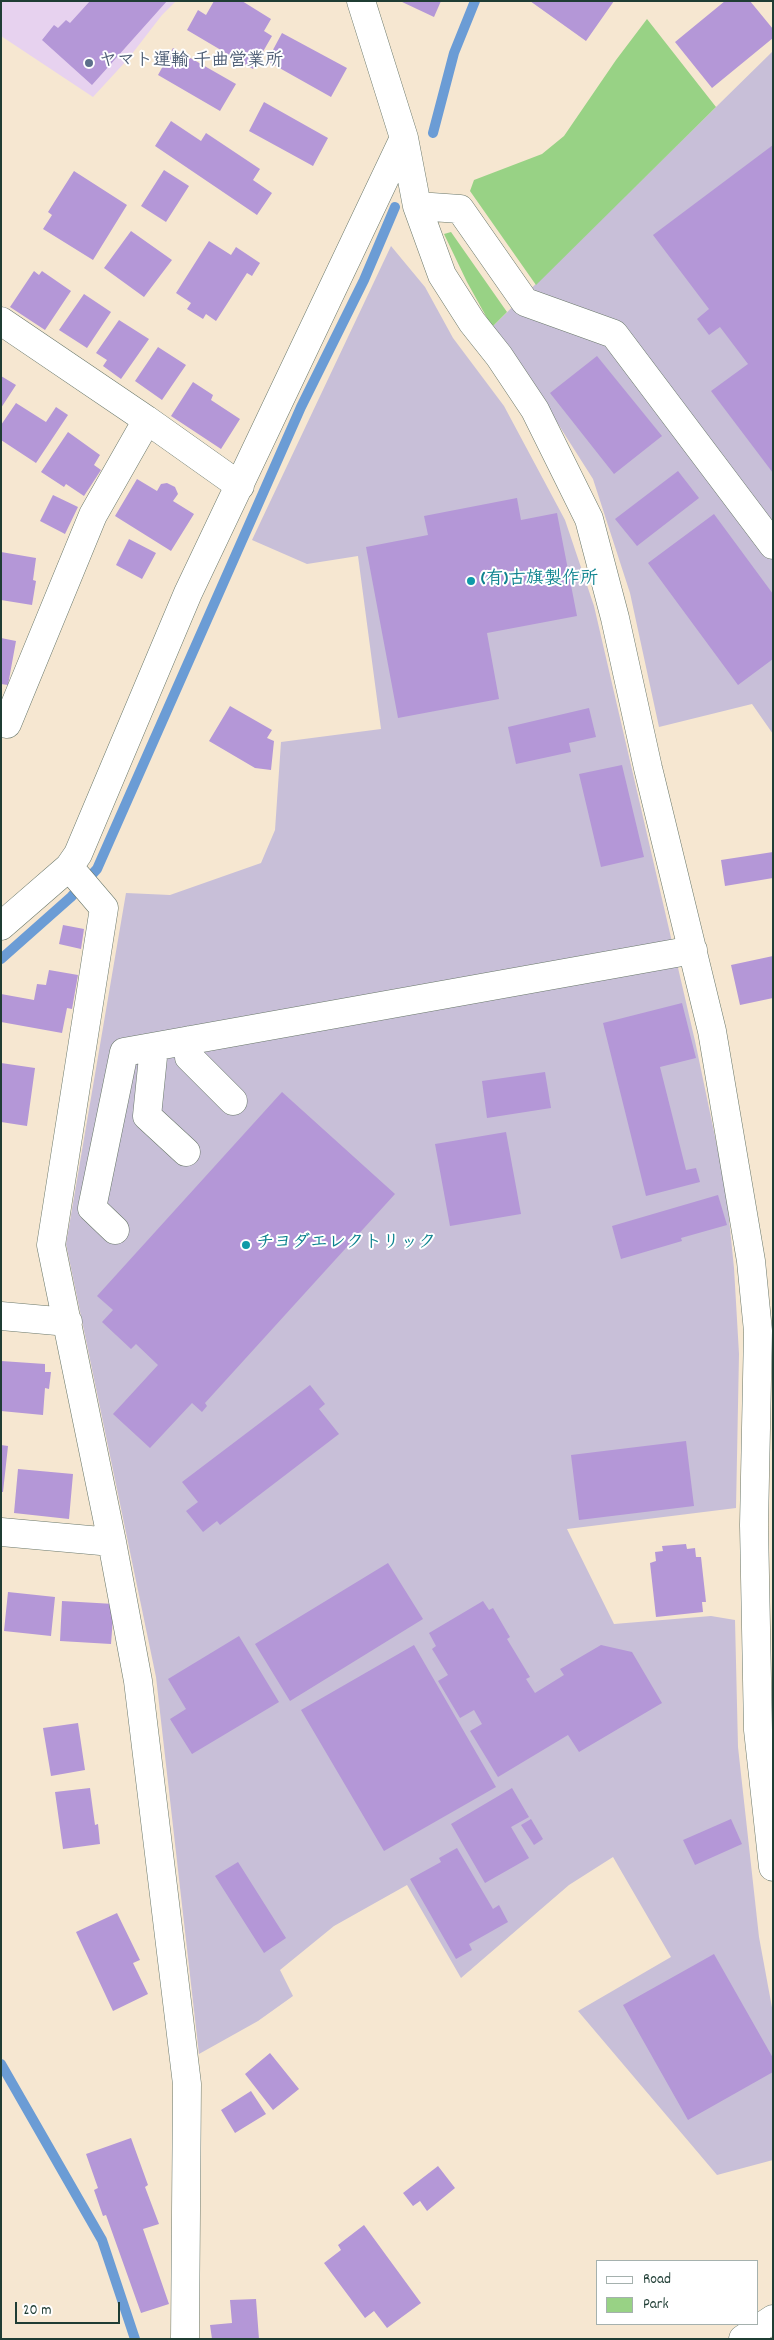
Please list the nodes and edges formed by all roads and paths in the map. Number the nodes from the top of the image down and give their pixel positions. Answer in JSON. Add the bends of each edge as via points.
{"nodes":[{"id":1,"x":361,"y":1,"type":"edge"},
{"id":2,"x":404,"y":138,"type":"junction"},
{"id":3,"x":417,"y":206,"type":"junction"},
{"id":4,"x":1,"y":321,"type":"edge"},
{"id":5,"x":147,"y":420,"type":"junction"},
{"id":6,"x":240,"y":486,"type":"junction"},
{"id":7,"x":773,"y":545,"type":"edge"},
{"id":8,"x":1,"y":723,"type":"edge"},
{"id":9,"x":80,"y":879,"type":"junction"},
{"id":10,"x":1,"y":926,"type":"edge"},
{"id":11,"x":692,"y":950,"type":"junction"},
{"id":12,"x":190,"y":1040,"type":"junction"},
{"id":13,"x":154,"y":1047,"type":"junction"},
{"id":14,"x":234,"y":1101,"type":"dead end"},
{"id":15,"x":186,"y":1152,"type":"dead end"},
{"id":16,"x":115,"y":1230,"type":"dead end"},
{"id":17,"x":1,"y":1316,"type":"edge"},
{"id":18,"x":68,"y":1322,"type":"junction"},
{"id":19,"x":765,"y":1330,"type":"edge"},
{"id":20,"x":1,"y":1532,"type":"edge"},
{"id":21,"x":112,"y":1542,"type":"junction"},
{"id":22,"x":765,"y":1727,"type":"edge"},
{"id":23,"x":773,"y":1867,"type":"edge"},
{"id":24,"x":773,"y":2319,"type":"edge"},
{"id":25,"x":185,"y":2339,"type":"edge"},
{"id":26,"x":743,"y":2339,"type":"edge"}],
"edges":[{"from":1,"to":2,"type":"street"},
{"from":2,"to":3,"type":"street"},
{"from":2,"to":6,"type":"street"},
{"from":3,"to":7,"type":"street","via":[[460,209],[525,302],[614,334]]},
{"from":3,"to":11,"type":"street","via":[[442,275],[535,410],[588,519]]},
{"from":4,"to":5,"type":"street"},
{"from":5,"to":6,"type":"street"},
{"from":5,"to":8,"type":"street","via":[[93,515],[8,724]]},
{"from":6,"to":9,"type":"street","via":[[188,593],[78,854]]},
{"from":9,"to":10,"type":"street"},
{"from":9,"to":18,"type":"street","via":[[104,908],[51,1245]]},
{"from":11,"to":12,"type":"street"},
{"from":11,"to":19,"type":"street","via":[[712,1031]]},
{"from":12,"to":13,"type":"street"},
{"from":12,"to":14,"type":"street","via":[[189,1057]]},
{"from":13,"to":15,"type":"street","via":[[147,1116]]},
{"from":13,"to":16,"type":"street","via":[[124,1052],[92,1208]]},
{"from":17,"to":18,"type":"street"},
{"from":18,"to":21,"type":"street"},
{"from":19,"to":22,"type":"street","via":[[754,1525]]},
{"from":20,"to":21,"type":"street"},
{"from":21,"to":25,"type":"street","via":[[138,1681],[187,2084]]},
{"from":22,"to":23,"type":"street"},
{"from":24,"to":26,"type":"street"}]}
